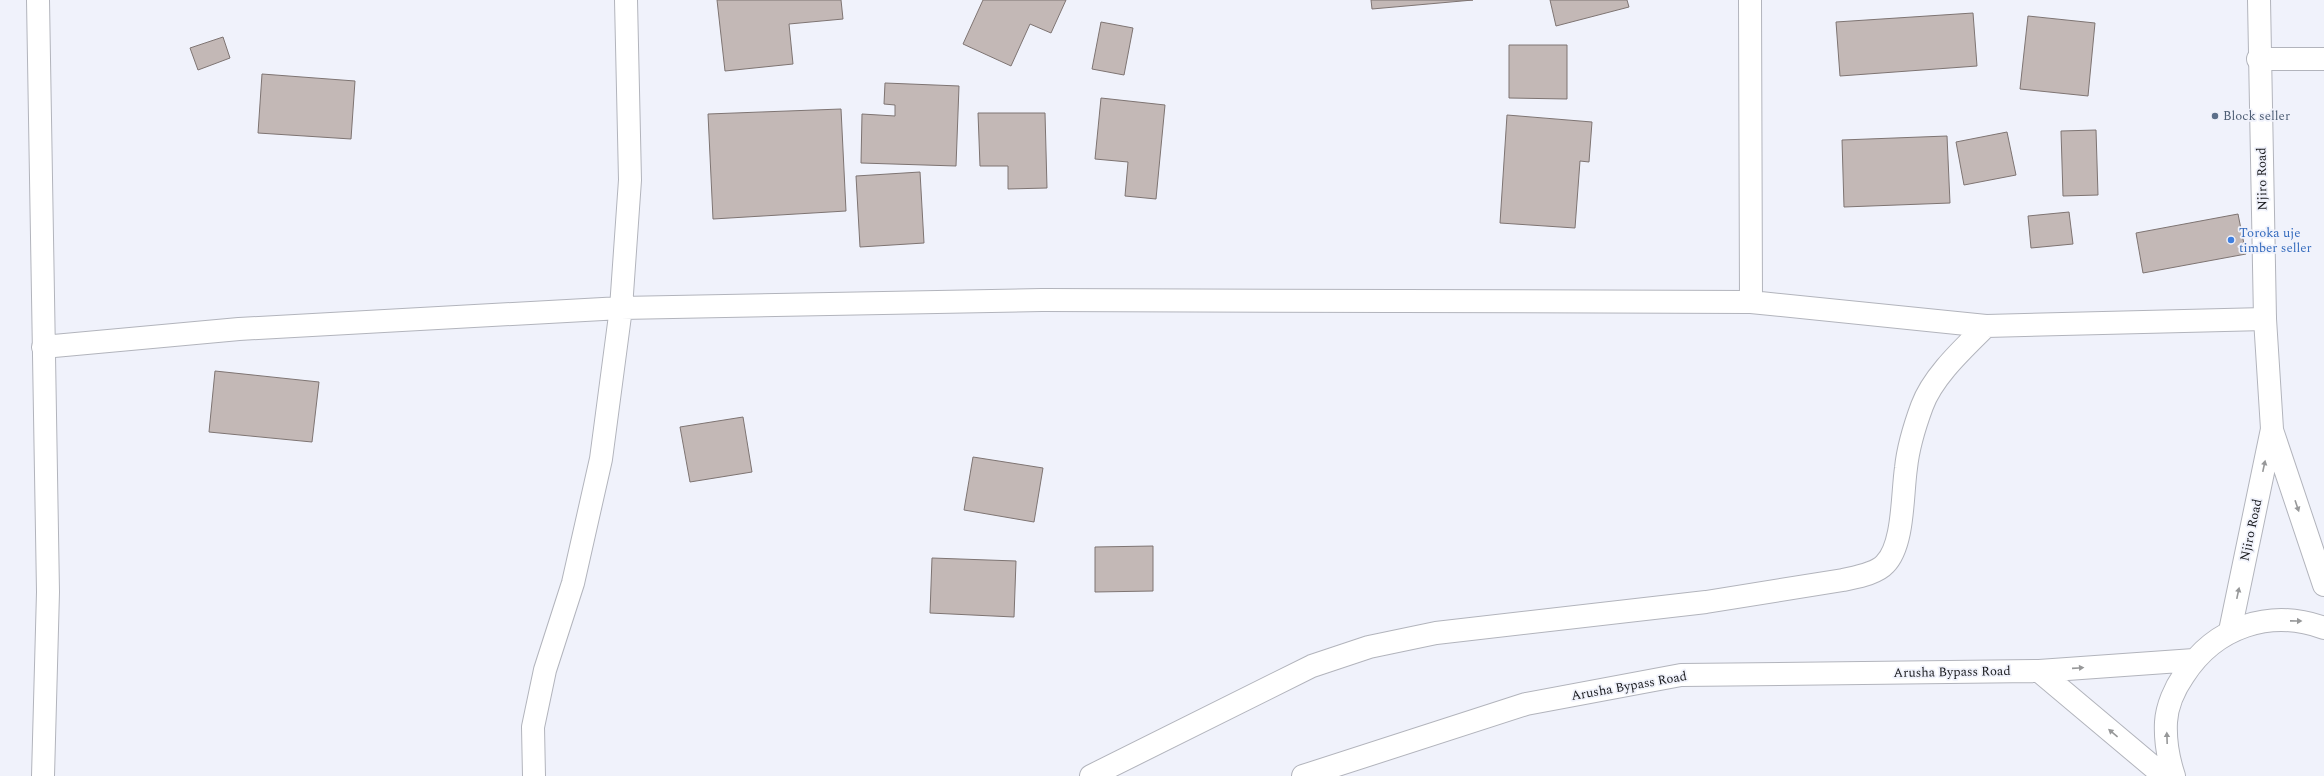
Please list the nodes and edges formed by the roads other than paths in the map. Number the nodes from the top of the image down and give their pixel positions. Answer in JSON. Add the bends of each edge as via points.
{"nodes":[{"id":1,"x":38,"y":0,"type":"edge"},
{"id":2,"x":626,"y":0,"type":"edge"},
{"id":3,"x":1750,"y":0,"type":"edge"},
{"id":4,"x":2258,"y":0,"type":"edge"},
{"id":5,"x":2258,"y":59,"type":"junction"},
{"id":6,"x":2324,"y":59,"type":"edge"},
{"id":7,"x":1751,"y":302,"type":"junction"},
{"id":8,"x":621,"y":308,"type":"junction"},
{"id":9,"x":2265,"y":319,"type":"junction"},
{"id":10,"x":1986,"y":326,"type":"junction"},
{"id":11,"x":42,"y":347,"type":"junction"},
{"id":12,"x":2272,"y":429,"type":"junction"},
{"id":13,"x":2324,"y":585,"type":"edge"},
{"id":14,"x":2324,"y":628,"type":"edge"},
{"id":15,"x":2230,"y":631,"type":"junction"},
{"id":16,"x":2194,"y":660,"type":"junction"},
{"id":17,"x":2039,"y":671,"type":"junction"},
{"id":18,"x":43,"y":776,"type":"edge"},
{"id":19,"x":534,"y":776,"type":"edge"},
{"id":20,"x":1091,"y":776,"type":"edge"},
{"id":21,"x":1303,"y":776,"type":"edge"},
{"id":22,"x":2164,"y":776,"type":"edge"},
{"id":23,"x":2174,"y":776,"type":"edge"}],
"edges":[{"from":1,"to":11,"type":"street"},
{"from":2,"to":8,"type":"street","via":[[630,180]]},
{"from":3,"to":7,"type":"street"},
{"from":4,"to":5,"type":"street","name":"Njiro Road"},
{"from":5,"to":6,"type":"street"},
{"from":5,"to":9,"type":"street","name":"Njiro Road"},
{"from":7,"to":8,"type":"street","via":[[1042,300]]},
{"from":7,"to":10,"type":"street"},
{"from":8,"to":11,"type":"street","via":[[238,329]]},
{"from":8,"to":19,"type":"street","via":[[601,459],[573,583],[545,670],[533,727]]},
{"from":9,"to":10,"type":"street"},
{"from":9,"to":12,"type":"street","name":"Njiro Road"},
{"from":10,"to":20,"type":"street","via":[[1944,371],[1922,405],[1906,466],[1899,534],[1893,555],[1884,566],[1865,575],[1843,580],[1706,602],[1436,633],[1369,647],[1312,666]]},
{"from":11,"to":18,"type":"street","via":[[48,592]]},
{"from":12,"to":13,"type":"street","name":"Njiro Road","one_way":true},
{"from":15,"to":12,"type":"street","name":"Njiro Road","one_way":true},
{"from":15,"to":14,"type":"street","one_way":true,"via":[[2266,621],[2305,621]]},
{"from":15,"to":16,"type":"street","via":[[2210,644]]},
{"from":17,"to":16,"type":"street","name":"Arusha Bypass Road","one_way":true},
{"from":23,"to":16,"type":"street","one_way":true,"via":[[2167,756],[2166,721],[2175,688]]},
{"from":17,"to":21,"type":"street","name":"Arusha Bypass Road","via":[[1681,675],[1526,704]]},
{"from":22,"to":17,"type":"street","one_way":true}]}
